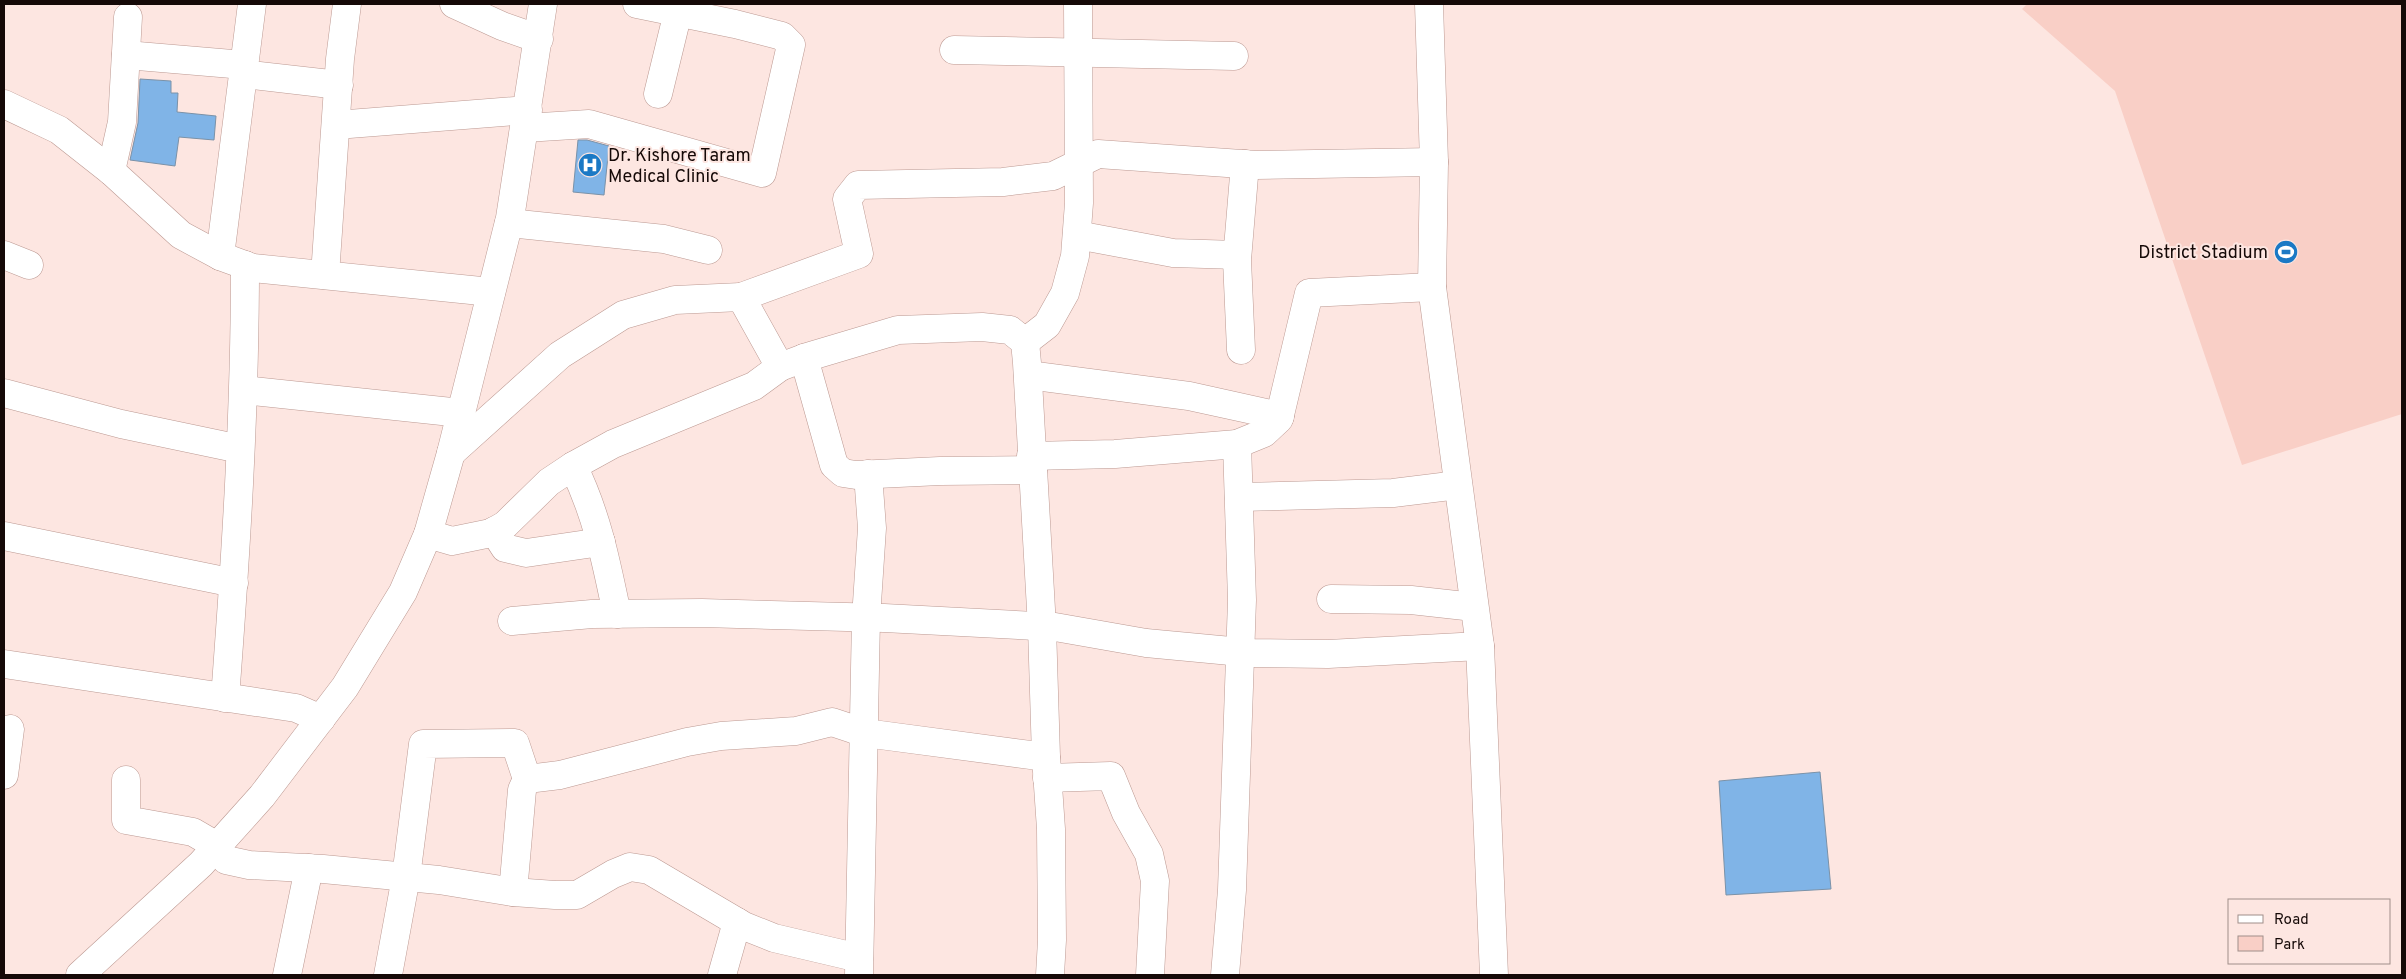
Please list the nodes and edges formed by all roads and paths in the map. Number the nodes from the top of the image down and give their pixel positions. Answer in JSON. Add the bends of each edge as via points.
{"nodes":[{"id":1,"x":252,"y":4,"type":"edge"},
{"id":2,"x":347,"y":4,"type":"edge"},
{"id":3,"x":454,"y":4,"type":"edge"},
{"id":4,"x":544,"y":4,"type":"edge"},
{"id":5,"x":637,"y":4,"type":"edge"},
{"id":6,"x":1078,"y":4,"type":"edge"},
{"id":7,"x":1429,"y":4,"type":"edge"},
{"id":8,"x":678,"y":12,"type":"junction"},
{"id":9,"x":128,"y":17,"type":"dead end"},
{"id":10,"x":539,"y":39,"type":"junction"},
{"id":11,"x":954,"y":50,"type":"dead end"},
{"id":12,"x":1078,"y":52,"type":"junction"},
{"id":13,"x":126,"y":55,"type":"junction"},
{"id":14,"x":1234,"y":56,"type":"dead end"},
{"id":15,"x":244,"y":70,"type":"junction"},
{"id":16,"x":338,"y":85,"type":"junction"},
{"id":17,"x":658,"y":94,"type":"dead end"},
{"id":18,"x":4,"y":104,"type":"edge"},
{"id":19,"x":526,"y":119,"type":"junction"},
{"id":20,"x":336,"y":125,"type":"junction"},
{"id":21,"x":1079,"y":162,"type":"junction"},
{"id":22,"x":1434,"y":162,"type":"junction"},
{"id":23,"x":1245,"y":164,"type":"junction"},
{"id":24,"x":111,"y":171,"type":"junction"},
{"id":25,"x":509,"y":223,"type":"junction"},
{"id":26,"x":1077,"y":235,"type":"junction"},
{"id":27,"x":708,"y":250,"type":"dead end"},
{"id":28,"x":4,"y":255,"type":"edge"},
{"id":29,"x":1237,"y":255,"type":"junction"},
{"id":30,"x":233,"y":261,"type":"junction"},
{"id":31,"x":28,"y":265,"type":"dead end"},
{"id":32,"x":325,"y":275,"type":"junction"},
{"id":33,"x":1432,"y":287,"type":"junction"},
{"id":34,"x":491,"y":292,"type":"junction"},
{"id":35,"x":741,"y":297,"type":"junction"},
{"id":36,"x":1025,"y":342,"type":"junction"},
{"id":37,"x":1241,"y":350,"type":"dead end"},
{"id":38,"x":792,"y":362,"type":"junction"},
{"id":39,"x":1028,"y":375,"type":"junction"},
{"id":40,"x":244,"y":390,"type":"junction"},
{"id":41,"x":4,"y":393,"type":"edge"},
{"id":42,"x":461,"y":413,"type":"junction"},
{"id":43,"x":1280,"y":416,"type":"junction"},
{"id":44,"x":1237,"y":444,"type":"junction"},
{"id":45,"x":240,"y":449,"type":"junction"},
{"id":46,"x":451,"y":453,"type":"junction"},
{"id":47,"x":1032,"y":463,"type":"junction"},
{"id":48,"x":573,"y":466,"type":"junction"},
{"id":49,"x":868,"y":474,"type":"junction"},
{"id":50,"x":1458,"y":485,"type":"junction"},
{"id":51,"x":1239,"y":497,"type":"junction"},
{"id":52,"x":494,"y":531,"type":"junction"},
{"id":53,"x":428,"y":534,"type":"junction"},
{"id":54,"x":4,"y":536,"type":"edge"},
{"id":55,"x":601,"y":542,"type":"junction"},
{"id":56,"x":234,"y":583,"type":"junction"},
{"id":57,"x":1331,"y":599,"type":"dead end"},
{"id":58,"x":1474,"y":607,"type":"junction"},
{"id":59,"x":617,"y":614,"type":"junction"},
{"id":60,"x":866,"y":618,"type":"junction"},
{"id":61,"x":512,"y":621,"type":"dead end"},
{"id":62,"x":1042,"y":627,"type":"junction"},
{"id":63,"x":1480,"y":646,"type":"junction"},
{"id":64,"x":1240,"y":652,"type":"junction"},
{"id":65,"x":4,"y":664,"type":"edge"},
{"id":66,"x":225,"y":698,"type":"junction"},
{"id":67,"x":321,"y":719,"type":"junction"},
{"id":68,"x":10,"y":729,"type":"dead end"},
{"id":69,"x":865,"y":733,"type":"junction"},
{"id":70,"x":1047,"y":768,"type":"junction"},
{"id":71,"x":4,"y":775,"type":"edge"},
{"id":72,"x":527,"y":779,"type":"junction"},
{"id":73,"x":126,"y":780,"type":"dead end"},
{"id":74,"x":217,"y":846,"type":"junction"},
{"id":75,"x":309,"y":868,"type":"junction"},
{"id":76,"x":406,"y":877,"type":"junction"},
{"id":77,"x":514,"y":892,"type":"junction"},
{"id":78,"x":737,"y":922,"type":"junction"},
{"id":79,"x":859,"y":966,"type":"edge"},
{"id":80,"x":80,"y":975,"type":"edge"},
{"id":81,"x":287,"y":975,"type":"edge"},
{"id":82,"x":388,"y":975,"type":"edge"},
{"id":83,"x":722,"y":975,"type":"edge"},
{"id":84,"x":1050,"y":975,"type":"edge"},
{"id":85,"x":1150,"y":975,"type":"edge"},
{"id":86,"x":1225,"y":975,"type":"edge"},
{"id":87,"x":1494,"y":975,"type":"edge"}],
"edges":[{"from":1,"to":15,"type":"street"},
{"from":2,"to":16,"type":"street"},
{"from":3,"to":10,"type":"street"},
{"from":4,"to":10,"type":"street"},
{"from":5,"to":8,"type":"street"},
{"from":6,"to":12,"type":"street"},
{"from":7,"to":22,"type":"street"},
{"from":8,"to":17,"type":"street"},
{"from":8,"to":19,"type":"street","via":[[782,36],[791,45],[762,173],[589,124]]},
{"from":9,"to":13,"type":"street"},
{"from":10,"to":19,"type":"street"},
{"from":11,"to":12,"type":"street"},
{"from":12,"to":14,"type":"street"},
{"from":12,"to":21,"type":"street"},
{"from":13,"to":15,"type":"street"},
{"from":13,"to":24,"type":"street","via":[[122,122]]},
{"from":15,"to":16,"type":"street"},
{"from":15,"to":30,"type":"street"},
{"from":16,"to":20,"type":"street"},
{"from":18,"to":24,"type":"street","via":[[59,130]]},
{"from":19,"to":20,"type":"street"},
{"from":19,"to":25,"type":"street"},
{"from":20,"to":32,"type":"street"},
{"from":21,"to":23,"type":"street","via":[[1098,154]]},
{"from":21,"to":26,"type":"street"},
{"from":21,"to":35,"type":"street","via":[[1053,176],[1002,182],[858,185],[847,199],[859,254]]},
{"from":22,"to":23,"type":"street"},
{"from":22,"to":33,"type":"street"},
{"from":23,"to":29,"type":"street"},
{"from":24,"to":30,"type":"street","via":[[180,235]]},
{"from":25,"to":27,"type":"street","via":[[664,239]]},
{"from":25,"to":34,"type":"street"},
{"from":26,"to":29,"type":"street","via":[[1173,253]]},
{"from":26,"to":36,"type":"street","via":[[1065,293],[1047,325]]},
{"from":28,"to":31,"type":"street"},
{"from":29,"to":37,"type":"street"},
{"from":30,"to":32,"type":"street","via":[[253,268]]},
{"from":30,"to":40,"type":"street"},
{"from":32,"to":34,"type":"street"},
{"from":33,"to":43,"type":"street","via":[[1309,293]]},
{"from":33,"to":50,"type":"street"},
{"from":34,"to":42,"type":"street"},
{"from":35,"to":38,"type":"street"},
{"from":35,"to":46,"type":"street","via":[[675,300],[622,315],[560,355]]},
{"from":36,"to":38,"type":"street","via":[[1010,330],[982,327],[898,330]]},
{"from":36,"to":39,"type":"street"},
{"from":38,"to":48,"type":"street","via":[[754,386],[613,444]]},
{"from":38,"to":49,"type":"street","via":[[834,465],[842,473]]},
{"from":39,"to":43,"type":"street","via":[[1190,396]]},
{"from":39,"to":47,"type":"street"},
{"from":40,"to":42,"type":"street"},
{"from":40,"to":45,"type":"street"},
{"from":41,"to":45,"type":"street","via":[[121,424]]},
{"from":42,"to":46,"type":"street"},
{"from":43,"to":44,"type":"street","via":[[1264,432]]},
{"from":44,"to":47,"type":"street"},
{"from":44,"to":51,"type":"street"},
{"from":45,"to":56,"type":"street"},
{"from":46,"to":53,"type":"street"},
{"from":47,"to":49,"type":"street"},
{"from":47,"to":62,"type":"street"},
{"from":48,"to":52,"type":"street","via":[[549,482],[505,525]]},
{"from":48,"to":55,"type":"street","via":[[590,499]]},
{"from":49,"to":60,"type":"street","via":[[872,528]]},
{"from":50,"to":51,"type":"street","via":[[1393,494]]},
{"from":50,"to":58,"type":"street"},
{"from":51,"to":64,"type":"street"},
{"from":52,"to":53,"type":"street","via":[[452,541]]},
{"from":52,"to":55,"type":"street","via":[[505,548],[526,553]]},
{"from":53,"to":67,"type":"street","via":[[403,592],[345,687]]},
{"from":54,"to":56,"type":"street"},
{"from":55,"to":59,"type":"street"},
{"from":56,"to":66,"type":"street"},
{"from":57,"to":58,"type":"street","via":[[1411,600]]},
{"from":58,"to":63,"type":"street"},
{"from":59,"to":60,"type":"street"},
{"from":59,"to":61,"type":"street"},
{"from":60,"to":62,"type":"street"},
{"from":60,"to":69,"type":"street"},
{"from":62,"to":64,"type":"street","via":[[1146,643]]},
{"from":62,"to":70,"type":"street"},
{"from":63,"to":64,"type":"street","via":[[1328,654]]},
{"from":63,"to":87,"type":"street"},
{"from":64,"to":86,"type":"street","via":[[1232,890]]},
{"from":65,"to":66,"type":"street"},
{"from":66,"to":67,"type":"street","via":[[296,708]]},
{"from":67,"to":74,"type":"street","via":[[262,796]]},
{"from":68,"to":71,"type":"street"},
{"from":69,"to":70,"type":"street"},
{"from":69,"to":72,"type":"street","via":[[832,722],[796,730],[721,736],[644,752],[560,775]]},
{"from":69,"to":79,"type":"street"},
{"from":70,"to":84,"type":"street","via":[[1051,829]]},
{"from":70,"to":85,"type":"street","via":[[1111,776],[1126,813],[1149,854],[1155,881]]},
{"from":72,"to":76,"type":"street","via":[[515,743],[423,744]]},
{"from":72,"to":77,"type":"street","via":[[522,790]]},
{"from":73,"to":74,"type":"street","via":[[126,820],[193,832]]},
{"from":74,"to":75,"type":"street","via":[[226,860],[249,865]]},
{"from":74,"to":80,"type":"street"},
{"from":75,"to":76,"type":"street"},
{"from":75,"to":81,"type":"street"},
{"from":76,"to":77,"type":"street"},
{"from":76,"to":82,"type":"street"},
{"from":77,"to":78,"type":"street","via":[[577,895],[630,867],[649,870]]},
{"from":78,"to":79,"type":"street"},
{"from":78,"to":83,"type":"street"}]}
